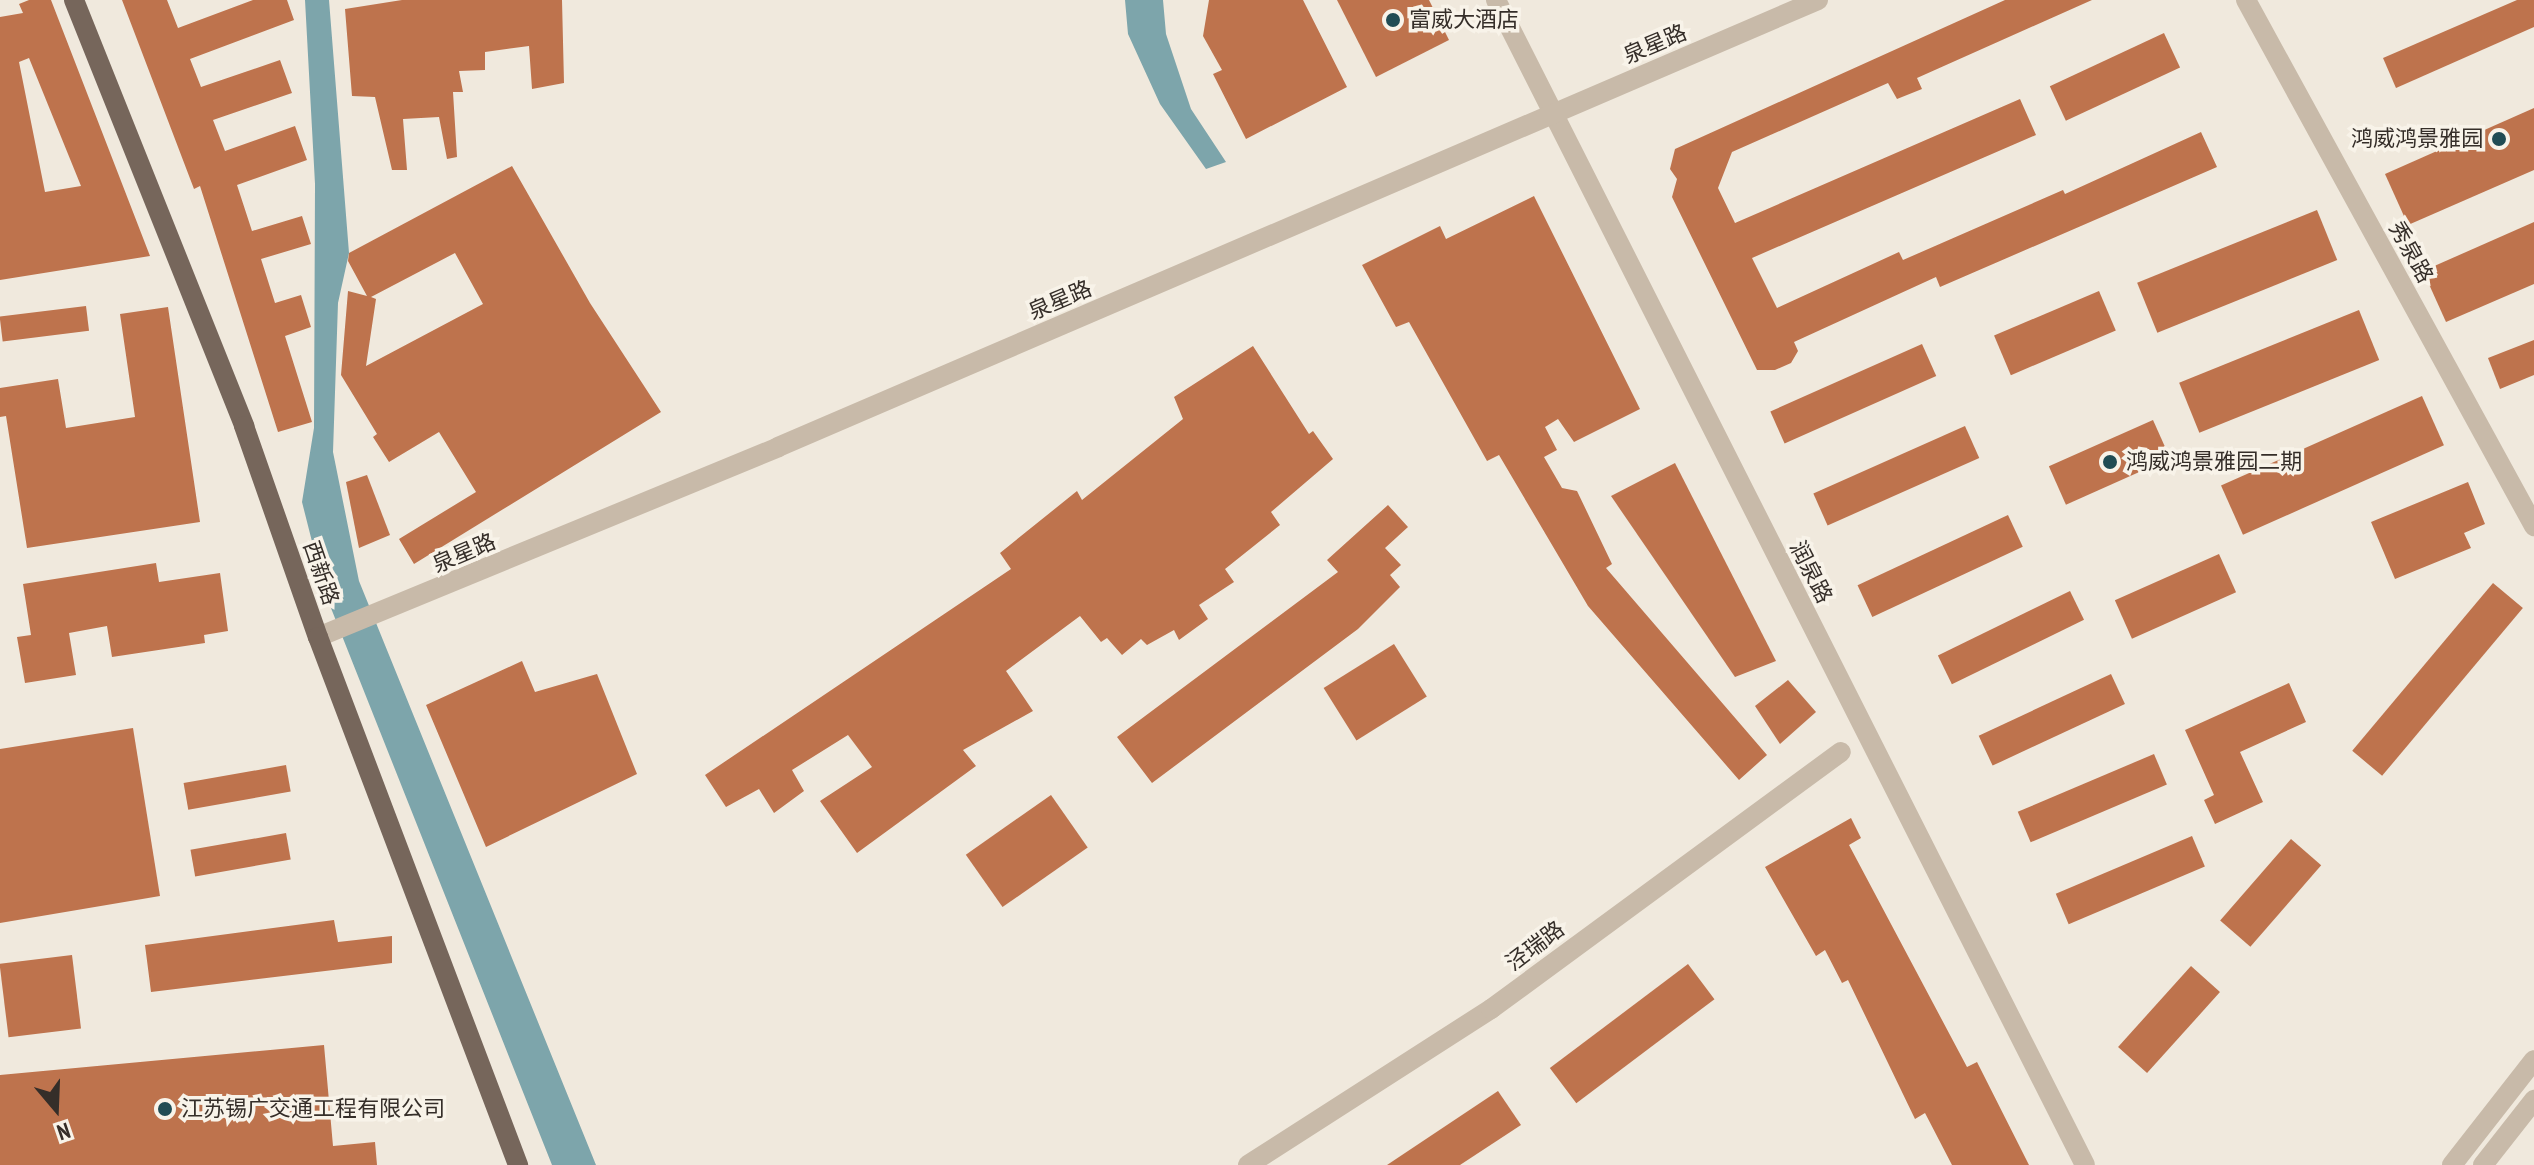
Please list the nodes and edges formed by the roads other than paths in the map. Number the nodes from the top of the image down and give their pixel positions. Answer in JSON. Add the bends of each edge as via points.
{"nodes":[{"id":1,"x":74,"y":0,"type":"edge"},
{"id":2,"x":1496,"y":0,"type":"edge"},
{"id":3,"x":1818,"y":0,"type":"edge"},
{"id":4,"x":2246,"y":0,"type":"edge"},
{"id":5,"x":1553,"y":114,"type":"junction"},
{"id":6,"x":2534,"y":526,"type":"edge"},
{"id":7,"x":325,"y":634,"type":"junction"},
{"id":8,"x":1841,"y":752,"type":"dead end"},
{"id":9,"x":2534,"y":1060,"type":"edge"},
{"id":10,"x":2534,"y":1100,"type":"edge"},
{"id":11,"x":518,"y":1165,"type":"edge"},
{"id":12,"x":1248,"y":1165,"type":"edge"},
{"id":13,"x":2085,"y":1165,"type":"edge"},
{"id":14,"x":2452,"y":1165,"type":"edge"},
{"id":15,"x":2483,"y":1165,"type":"edge"}],
"edges":[{"from":1,"to":7,"type":"main road","name":"西新路"},
{"from":2,"to":5,"type":"street","name":"润泉路"},
{"from":3,"to":5,"type":"street","name":"泉星路"},
{"from":4,"to":6,"type":"street","name":"秀泉路"},
{"from":5,"to":7,"type":"street","name":"泉星路"},
{"from":5,"to":13,"type":"street","name":"润泉路"},
{"from":7,"to":11,"type":"main road","name":"西新路"},
{"from":8,"to":12,"type":"street","name":"泾瑞路","via":[[1491,1009]]},
{"from":9,"to":14,"type":"street"},
{"from":10,"to":15,"type":"street"}]}
